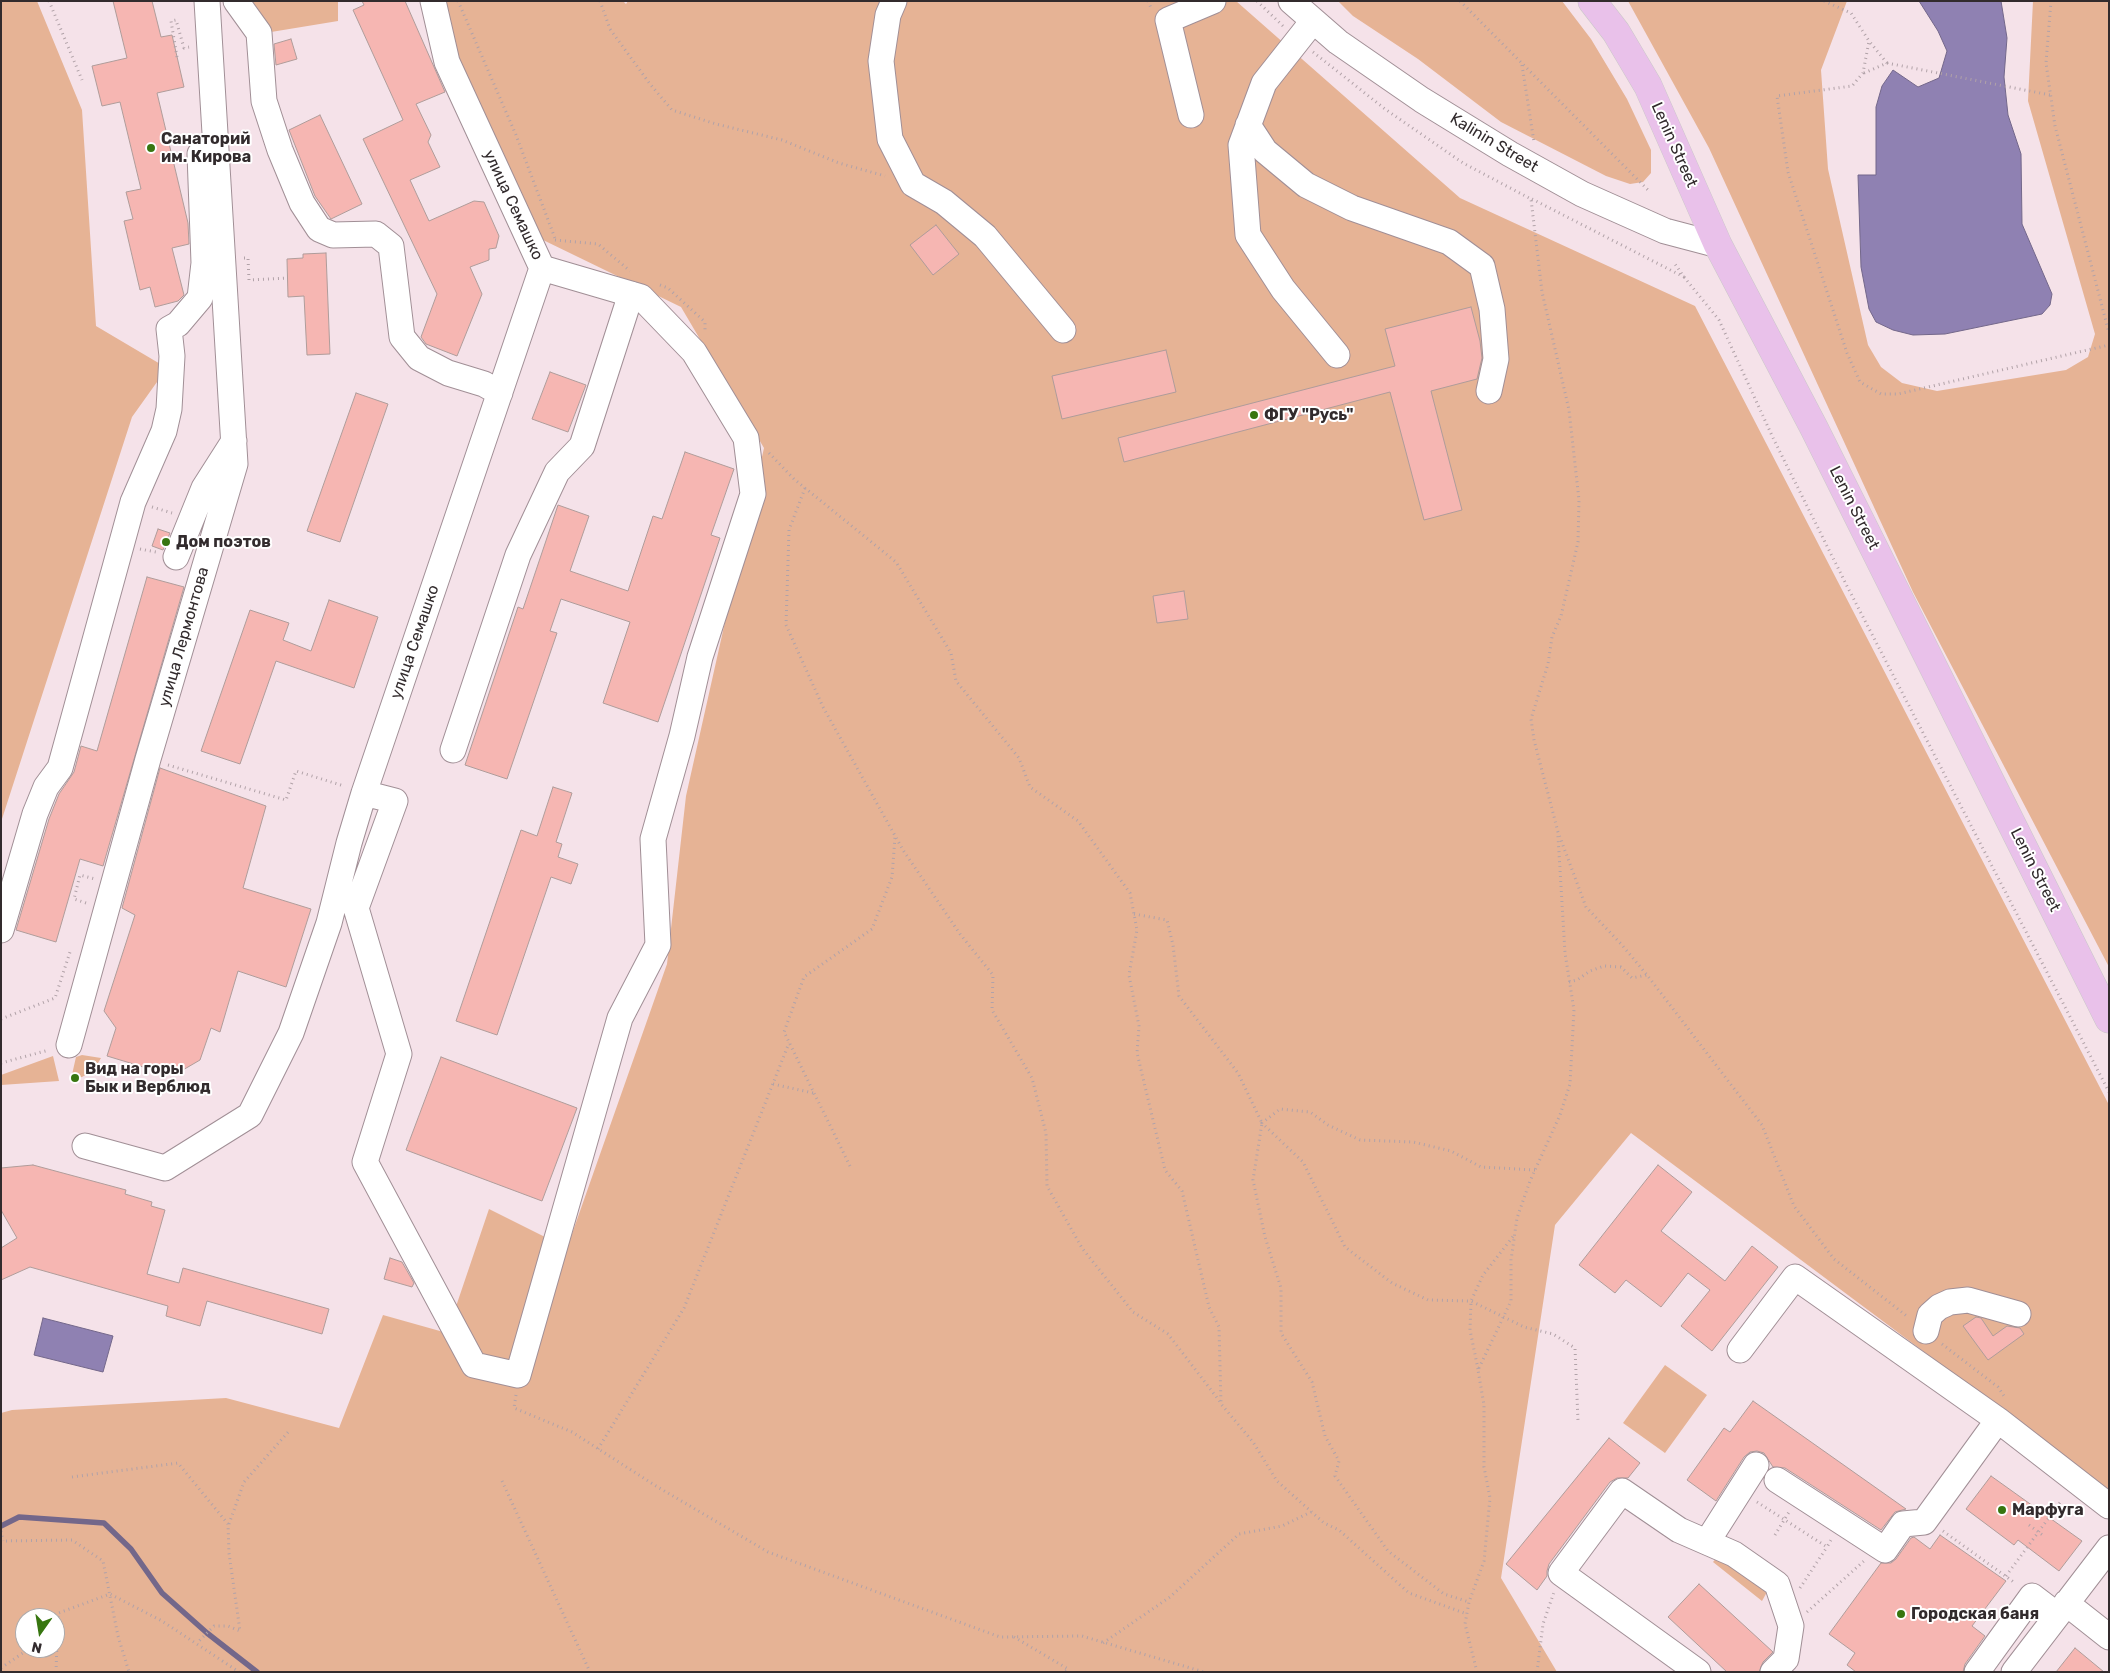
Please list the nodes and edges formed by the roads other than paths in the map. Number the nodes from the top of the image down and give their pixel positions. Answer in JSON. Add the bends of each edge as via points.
{"nodes":[{"id":1,"x":207,"y":1,"type":"edge"},
{"id":2,"x":236,"y":1,"type":"edge"},
{"id":3,"x":433,"y":1,"type":"edge"},
{"id":4,"x":894,"y":1,"type":"edge"},
{"id":5,"x":1213,"y":1,"type":"edge"},
{"id":6,"x":1291,"y":1,"type":"edge"},
{"id":7,"x":1592,"y":1,"type":"edge"},
{"id":8,"x":1313,"y":21,"type":"junction"},
{"id":9,"x":211,"y":68,"type":"junction"},
{"id":10,"x":1191,"y":115,"type":"dead end"},
{"id":11,"x":1248,"y":126,"type":"junction"},
{"id":12,"x":1718,"y":244,"type":"junction"},
{"id":13,"x":551,"y":270,"type":"junction"},
{"id":14,"x":631,"y":283,"type":"junction"},
{"id":15,"x":1063,"y":330,"type":"dead end"},
{"id":16,"x":1337,"y":355,"type":"dead end"},
{"id":17,"x":1489,"y":391,"type":"dead end"},
{"id":18,"x":500,"y":393,"type":"junction"},
{"id":19,"x":233,"y":433,"type":"junction"},
{"id":20,"x":176,"y":557,"type":"road end"},
{"id":21,"x":453,"y":750,"type":"dead end"},
{"id":22,"x":364,"y":793,"type":"junction"},
{"id":23,"x":1,"y":930,"type":"edge"},
{"id":24,"x":2109,"y":1018,"type":"edge"},
{"id":25,"x":69,"y":1044,"type":"road end"},
{"id":26,"x":85,"y":1146,"type":"dead end"},
{"id":27,"x":2018,"y":1314,"type":"dead end"},
{"id":28,"x":1926,"y":1331,"type":"road end"},
{"id":29,"x":1740,"y":1350,"type":"dead end"},
{"id":30,"x":1997,"y":1411,"type":"junction"},
{"id":31,"x":1756,"y":1465,"type":"dead end"},
{"id":32,"x":1778,"y":1480,"type":"dead end"},
{"id":33,"x":2109,"y":1506,"type":"edge"},
{"id":34,"x":1707,"y":1542,"type":"junction"},
{"id":35,"x":2109,"y":1548,"type":"edge"},
{"id":36,"x":2062,"y":1609,"type":"junction"},
{"id":37,"x":2109,"y":1637,"type":"edge"},
{"id":38,"x":1788,"y":1668,"type":"edge"},
{"id":39,"x":1698,"y":1672,"type":"edge"},
{"id":40,"x":1977,"y":1672,"type":"edge"},
{"id":41,"x":2014,"y":1672,"type":"edge"}],
"edges":[{"from":1,"to":9,"type":"street","name":"улица Лермонтова"},
{"from":2,"to":18,"type":"street","via":[[259,34],[264,101],[298,194],[318,229],[333,235],[376,234],[391,246],[402,337],[419,358]]},
{"from":3,"to":13,"type":"street","name":"улица Семашко","via":[[447,62]]},
{"from":4,"to":15,"type":"street","via":[[888,15],[881,61],[890,139],[913,184],[944,202],[985,236]]},
{"from":5,"to":10,"type":"street","via":[[1168,20]]},
{"from":6,"to":8,"type":"street","name":"Kalinin Street"},
{"from":7,"to":12,"type":"main road","name":"Lenin Street","via":[[1616,32],[1648,86]]},
{"from":8,"to":11,"type":"street","via":[[1264,83]]},
{"from":8,"to":12,"type":"street","name":"Kalinin Street","via":[[1422,100],[1582,194],[1665,231]]},
{"from":9,"to":19,"type":"street","name":"улица Лермонтова"},
{"from":9,"to":23,"type":"street","via":[[197,80],[204,263],[200,298],[178,324],[169,329],[172,356],[169,409],[164,431],[133,502],[60,768],[46,787],[35,814]]},
{"from":11,"to":16,"type":"street","via":[[1241,145],[1248,235],[1284,289]]},
{"from":11,"to":17,"type":"street","via":[[1265,151],[1306,185],[1352,208],[1449,242],[1482,266],[1492,309],[1496,359]]},
{"from":12,"to":24,"type":"main road","name":"Lenin Street","via":[[1814,428]]},
{"from":13,"to":14,"type":"street"},
{"from":13,"to":18,"type":"street","name":"улица Семашко"},
{"from":14,"to":21,"type":"street","via":[[582,446],[556,472],[518,555]]},
{"from":14,"to":22,"type":"street","via":[[694,352],[737,422],[746,438],[753,494],[700,657],[653,839],[658,945],[620,1018],[518,1375],[474,1365],[365,1162],[399,1054],[356,908],[395,801]]},
{"from":18,"to":22,"type":"street","name":"улица Семашко"},
{"from":19,"to":20,"type":"street","via":[[204,488]]},
{"from":19,"to":25,"type":"street","name":"улица Лермонтова","via":[[235,464]]},
{"from":22,"to":26,"type":"street","name":"улица Семашко","via":[[329,922],[291,1033],[250,1115],[165,1168]]},
{"from":27,"to":28,"type":"street","via":[[1968,1300],[1950,1302],[1930,1315]]},
{"from":29,"to":30,"type":"street","via":[[1795,1277]]},
{"from":30,"to":32,"type":"street","via":[[1924,1522],[1903,1524],[1885,1550]]},
{"from":30,"to":33,"type":"street"},
{"from":31,"to":34,"type":"street"},
{"from":34,"to":38,"type":"street","via":[[1734,1554],[1777,1584],[1788,1618]]},
{"from":34,"to":39,"type":"street","via":[[1679,1530],[1622,1491],[1561,1573]]},
{"from":35,"to":36,"type":"street"},
{"from":36,"to":37,"type":"street"},
{"from":36,"to":40,"type":"street","via":[[2032,1596]]},
{"from":36,"to":41,"type":"street"}]}
